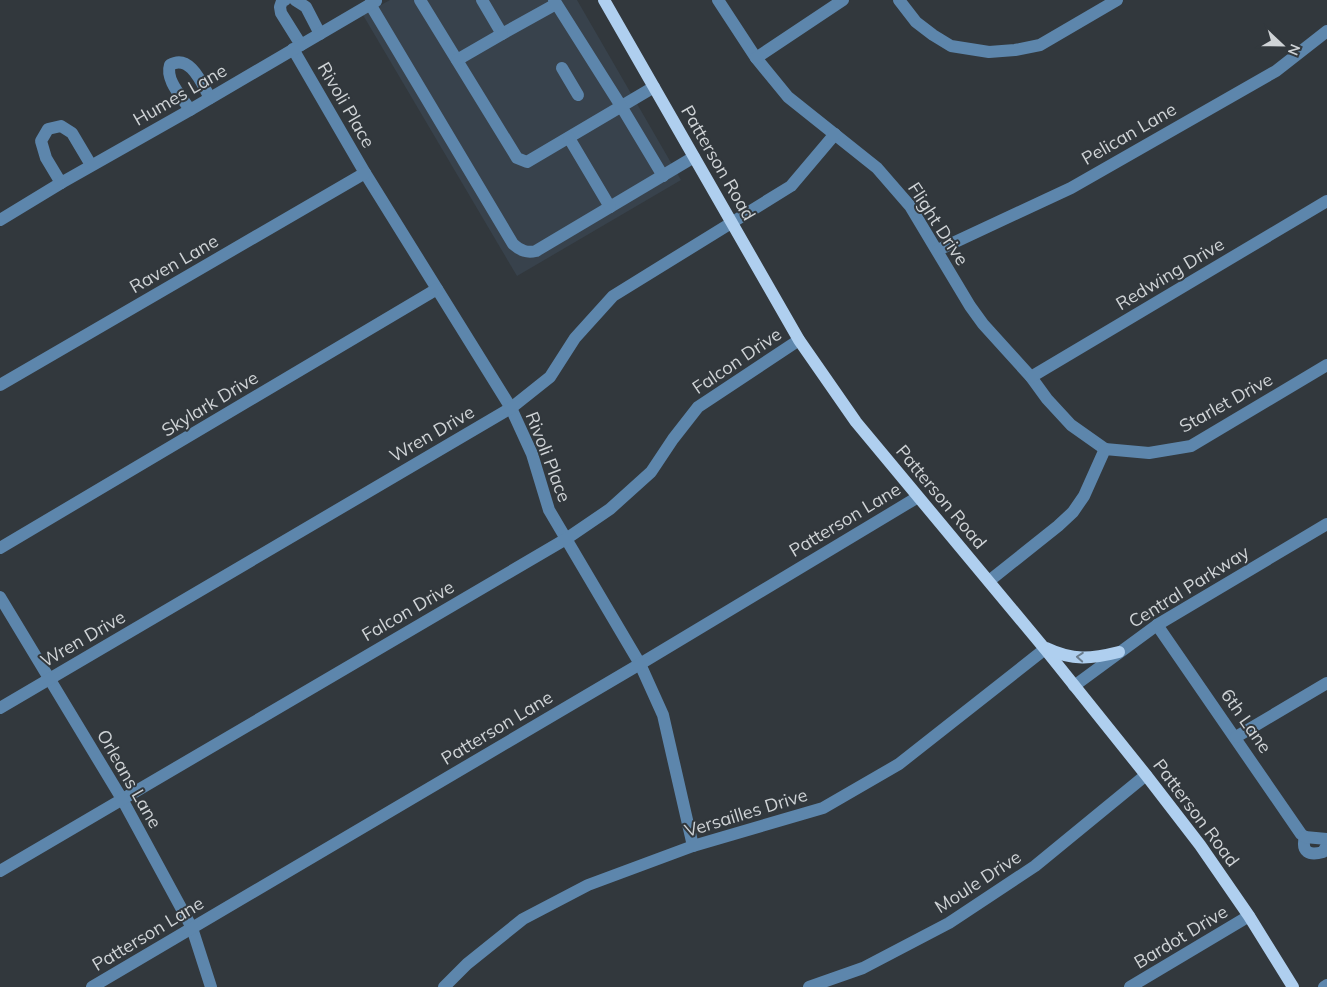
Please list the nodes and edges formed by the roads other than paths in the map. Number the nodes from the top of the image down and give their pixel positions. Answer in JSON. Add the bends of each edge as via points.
{"nodes":[{"id":1,"x":285,"y":0,"type":"edge"},
{"id":2,"x":295,"y":0,"type":"edge"},
{"id":3,"x":482,"y":0,"type":"edge"},
{"id":4,"x":604,"y":0,"type":"edge"},
{"id":5,"x":718,"y":0,"type":"edge"},
{"id":6,"x":843,"y":0,"type":"edge"},
{"id":7,"x":899,"y":0,"type":"edge"},
{"id":8,"x":1116,"y":0,"type":"edge"},
{"id":9,"x":424,"y":1,"type":"edge"},
{"id":10,"x":374,"y":2,"type":"edge"},
{"id":11,"x":555,"y":2,"type":"edge"},
{"id":12,"x":1327,"y":31,"type":"edge"},
{"id":13,"x":320,"y":34,"type":"junction"},
{"id":14,"x":502,"y":34,"type":"junction"},
{"id":15,"x":297,"y":47,"type":"junction"},
{"id":16,"x":756,"y":58,"type":"junction"},
{"id":17,"x":457,"y":60,"type":"junction"},
{"id":18,"x":562,"y":68,"type":"dead end"},
{"id":19,"x":654,"y":86,"type":"junction"},
{"id":20,"x":578,"y":95,"type":"dead end"},
{"id":21,"x":210,"y":98,"type":"junction"},
{"id":22,"x":621,"y":106,"type":"junction"},
{"id":23,"x":190,"y":110,"type":"junction"},
{"id":24,"x":835,"y":134,"type":"junction"},
{"id":25,"x":569,"y":138,"type":"junction"},
{"id":26,"x":694,"y":157,"type":"junction"},
{"id":27,"x":91,"y":165,"type":"junction"},
{"id":28,"x":365,"y":173,"type":"junction"},
{"id":29,"x":663,"y":176,"type":"junction"},
{"id":30,"x":61,"y":183,"type":"junction"},
{"id":31,"x":1327,"y":201,"type":"edge"},
{"id":32,"x":610,"y":207,"type":"junction"},
{"id":33,"x":0,"y":220,"type":"edge"},
{"id":34,"x":733,"y":224,"type":"junction"},
{"id":35,"x":938,"y":250,"type":"junction"},
{"id":36,"x":437,"y":289,"type":"junction"},
{"id":37,"x":799,"y":340,"type":"junction"},
{"id":38,"x":1327,"y":365,"type":"edge"},
{"id":39,"x":1031,"y":377,"type":"junction"},
{"id":40,"x":0,"y":385,"type":"edge"},
{"id":41,"x":511,"y":408,"type":"junction"},
{"id":42,"x":1105,"y":449,"type":"junction"},
{"id":43,"x":918,"y":497,"type":"junction"},
{"id":44,"x":1327,"y":524,"type":"edge"},
{"id":45,"x":566,"y":539,"type":"junction"},
{"id":46,"x":0,"y":548,"type":"edge"},
{"id":47,"x":989,"y":581,"type":"junction"},
{"id":48,"x":0,"y":597,"type":"edge"},
{"id":49,"x":1157,"y":625,"type":"junction"},
{"id":50,"x":1044,"y":647,"type":"junction"},
{"id":51,"x":1119,"y":652,"type":"junction"},
{"id":52,"x":640,"y":664,"type":"junction"},
{"id":53,"x":50,"y":679,"type":"junction"},
{"id":54,"x":1327,"y":683,"type":"edge"},
{"id":55,"x":1074,"y":686,"type":"junction"},
{"id":56,"x":0,"y":708,"type":"edge"},
{"id":57,"x":1236,"y":737,"type":"junction"},
{"id":58,"x":1146,"y":775,"type":"junction"},
{"id":59,"x":122,"y":798,"type":"junction"},
{"id":60,"x":1305,"y":837,"type":"junction"},
{"id":61,"x":1327,"y":839,"type":"edge"},
{"id":62,"x":1327,"y":845,"type":"edge"},
{"id":63,"x":693,"y":846,"type":"junction"},
{"id":64,"x":0,"y":871,"type":"edge"},
{"id":65,"x":1249,"y":916,"type":"junction"},
{"id":66,"x":192,"y":928,"type":"junction"},
{"id":67,"x":1327,"y":985,"type":"edge"},
{"id":68,"x":92,"y":987,"type":"edge"},
{"id":69,"x":211,"y":987,"type":"edge"},
{"id":70,"x":444,"y":987,"type":"edge"},
{"id":71,"x":809,"y":987,"type":"edge"},
{"id":72,"x":1130,"y":987,"type":"edge"},
{"id":73,"x":1293,"y":987,"type":"edge"},
{"id":74,"x":1324,"y":987,"type":"edge"}],
"edges":[{"from":1,"to":15,"type":"street","name":"Rivoli Place","via":[[280,7],[281,13]]},
{"from":2,"to":13,"type":"street","via":[[306,7]]},
{"from":3,"to":14,"type":"street"},
{"from":4,"to":19,"type":"main road","name":"Patterson Road"},
{"from":5,"to":16,"type":"street","name":"Flight Drive"},
{"from":6,"to":16,"type":"street"},
{"from":7,"to":8,"type":"street","via":[[916,22],[951,46],[989,52],[1040,44]]},
{"from":9,"to":17,"type":"street"},
{"from":10,"to":13,"type":"street","name":"Humes Lane"},
{"from":10,"to":32,"type":"street","via":[[517,248],[536,251]]},
{"from":11,"to":14,"type":"street"},
{"from":11,"to":22,"type":"street"},
{"from":12,"to":35,"type":"street","name":"Pelican Lane","via":[[1276,71],[1071,188]]},
{"from":13,"to":15,"type":"street","name":"Humes Lane"},
{"from":14,"to":17,"type":"street"},
{"from":15,"to":21,"type":"street","name":"Humes Lane"},
{"from":15,"to":28,"type":"street","name":"Rivoli Place"},
{"from":16,"to":24,"type":"street","name":"Flight Drive","via":[[788,97]]},
{"from":17,"to":25,"type":"street","via":[[517,158],[527,162]]},
{"from":18,"to":20,"type":"street"},
{"from":19,"to":22,"type":"street"},
{"from":19,"to":26,"type":"main road","name":"Patterson Road"},
{"from":21,"to":23,"type":"street","name":"Humes Lane"},
{"from":21,"to":23,"type":"street","via":[[185,63],[179,61],[170,65],[170,79]]},
{"from":22,"to":25,"type":"street"},
{"from":22,"to":29,"type":"street"},
{"from":23,"to":27,"type":"street","name":"Humes Lane"},
{"from":24,"to":34,"type":"street","name":"Wren Drive","via":[[791,186]]},
{"from":24,"to":35,"type":"street","name":"Flight Drive","via":[[877,168],[894,187]]},
{"from":25,"to":32,"type":"street"},
{"from":26,"to":29,"type":"street"},
{"from":26,"to":34,"type":"main road","name":"Patterson Road"},
{"from":27,"to":30,"type":"street","name":"Humes Lane"},
{"from":27,"to":30,"type":"street","via":[[72,133],[61,126],[48,128],[41,141],[46,158]]},
{"from":28,"to":36,"type":"street","name":"Rivoli Place"},
{"from":28,"to":40,"type":"street","name":"Raven Lane"},
{"from":29,"to":32,"type":"street"},
{"from":30,"to":33,"type":"street","name":"Humes Lane"},
{"from":31,"to":39,"type":"street","name":"Redwing Drive"},
{"from":34,"to":37,"type":"main road","name":"Patterson Road"},
{"from":34,"to":41,"type":"street","name":"Wren Drive","via":[[613,296],[575,338],[550,377]]},
{"from":35,"to":39,"type":"street","name":"Flight Drive","via":[[974,312]]},
{"from":36,"to":41,"type":"street","name":"Rivoli Place"},
{"from":36,"to":46,"type":"street","name":"Skylark Drive"},
{"from":37,"to":43,"type":"main road","name":"Patterson Road","via":[[856,422]]},
{"from":37,"to":45,"type":"street","name":"Falcon Drive","via":[[698,407],[651,472],[610,510]]},
{"from":38,"to":42,"type":"street","name":"Starlet Drive","via":[[1191,446],[1149,453]]},
{"from":39,"to":42,"type":"street","name":"Flight Drive","via":[[1071,425]]},
{"from":41,"to":45,"type":"street","name":"Rivoli Place","via":[[532,454],[548,510]]},
{"from":41,"to":53,"type":"street","name":"Wren Drive"},
{"from":42,"to":47,"type":"street","via":[[1084,496],[1073,512]]},
{"from":43,"to":47,"type":"main road","name":"Patterson Road"},
{"from":43,"to":52,"type":"street","name":"Patterson Lane"},
{"from":44,"to":49,"type":"street","name":"Central Parkway"},
{"from":45,"to":52,"type":"street","name":"Rivoli Place"},
{"from":45,"to":59,"type":"street","name":"Falcon Drive"},
{"from":47,"to":50,"type":"main road","name":"Patterson Road"},
{"from":48,"to":53,"type":"street","name":"Orleans Lane"},
{"from":49,"to":51,"type":"street","name":"Central Parkway"},
{"from":49,"to":57,"type":"street","name":"6th Lane"},
{"from":51,"to":50,"type":"main road","one_way":true,"via":[[1082,659]]},
{"from":50,"to":55,"type":"main road","name":"Patterson Road"},
{"from":50,"to":63,"type":"street","name":"Versailles Drive","via":[[899,764],[823,808]]},
{"from":51,"to":55,"type":"street","name":"Central Parkway"},
{"from":52,"to":63,"type":"street","name":"Rivoli Place","via":[[663,716]]},
{"from":52,"to":66,"type":"street","name":"Patterson Lane"},
{"from":53,"to":56,"type":"street","name":"Wren Drive"},
{"from":53,"to":59,"type":"street","name":"Orleans Lane"},
{"from":54,"to":57,"type":"street"},
{"from":55,"to":58,"type":"main road","name":"Patterson Road"},
{"from":57,"to":60,"type":"street","name":"6th Lane"},
{"from":58,"to":65,"type":"main road","name":"Patterson Road"},
{"from":58,"to":71,"type":"street","name":"Moule Drive","via":[[1035,866],[949,923],[863,968]]},
{"from":59,"to":64,"type":"street","name":"Falcon Drive"},
{"from":59,"to":66,"type":"street","name":"Orleans Lane"},
{"from":60,"to":61,"type":"street"},
{"from":60,"to":62,"type":"street","name":"6th Lane","via":[[1304,850],[1310,853],[1323,852]]},
{"from":63,"to":70,"type":"street","name":"Versailles Drive","via":[[588,885],[523,920],[467,964]]},
{"from":65,"to":72,"type":"street","name":"Bardot Drive"},
{"from":65,"to":73,"type":"main road","name":"Patterson Road"},
{"from":66,"to":68,"type":"street","name":"Patterson Lane"},
{"from":66,"to":69,"type":"street","name":"Orleans Lane"},
{"from":67,"to":74,"type":"street"}]}
